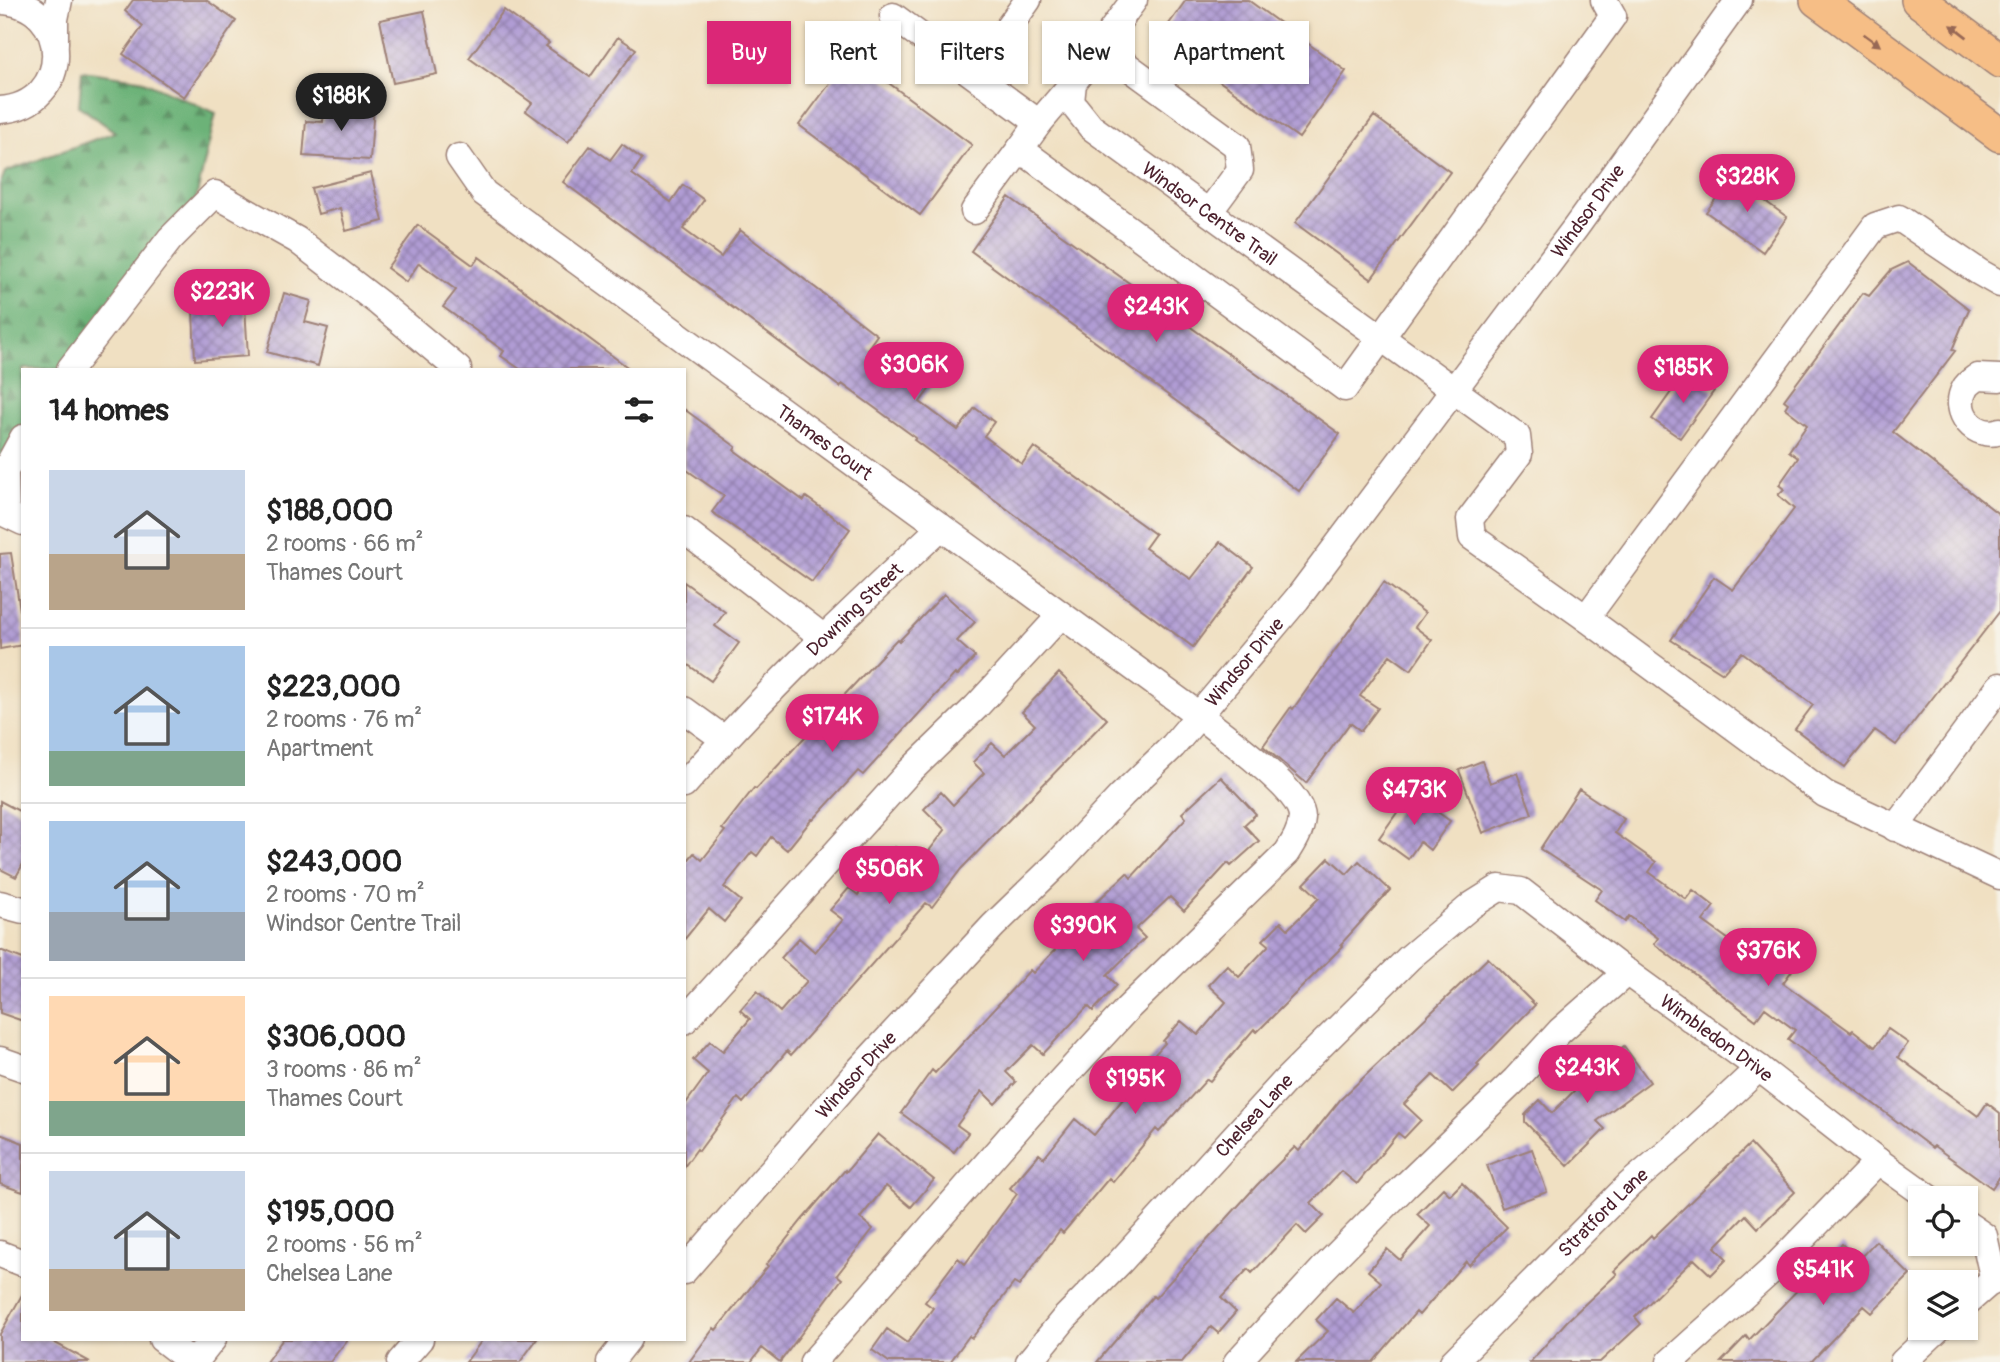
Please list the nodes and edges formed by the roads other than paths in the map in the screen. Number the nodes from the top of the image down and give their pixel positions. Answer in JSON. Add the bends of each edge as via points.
{"nodes":[{"id":1,"x":60,"y":0,"type":"edge"},
{"id":2,"x":1028,"y":0,"type":"edge"},
{"id":3,"x":1134,"y":0,"type":"edge"},
{"id":4,"x":1604,"y":0,"type":"edge"},
{"id":5,"x":1739,"y":0,"type":"edge"},
{"id":6,"x":1817,"y":0,"type":"edge"},
{"id":7,"x":1918,"y":0,"type":"edge"},
{"id":8,"x":0,"y":1,"type":"edge"},
{"id":9,"x":893,"y":16,"type":"dead end"},
{"id":10,"x":1013,"y":21,"type":"edge"},
{"id":11,"x":1118,"y":21,"type":"edge"},
{"id":12,"x":915,"y":32,"type":"edge"},
{"id":13,"x":55,"y":45,"type":"junction"},
{"id":14,"x":2000,"y":61,"type":"edge"},
{"id":15,"x":1135,"y":72,"type":"edge"},
{"id":16,"x":988,"y":84,"type":"edge"},
{"id":17,"x":1072,"y":84,"type":"edge"},
{"id":18,"x":1073,"y":84,"type":"edge"},
{"id":19,"x":0,"y":110,"type":"edge"},
{"id":20,"x":1038,"y":123,"type":"junction"},
{"id":21,"x":2000,"y":135,"type":"edge"},
{"id":22,"x":1020,"y":149,"type":"junction"},
{"id":23,"x":459,"y":157,"type":"dead end"},
{"id":24,"x":974,"y":211,"type":"dead end"},
{"id":25,"x":1209,"y":212,"type":"junction"},
{"id":26,"x":2000,"y":284,"type":"edge"},
{"id":27,"x":1381,"y":337,"type":"junction"},
{"id":28,"x":71,"y":368,"type":"edge"},
{"id":29,"x":457,"y":368,"type":"edge"},
{"id":30,"x":2000,"y":378,"type":"edge"},
{"id":31,"x":1454,"y":390,"type":"junction"},
{"id":32,"x":2000,"y":431,"type":"edge"},
{"id":33,"x":21,"y":442,"type":"edge"},
{"id":34,"x":21,"y":521,"type":"edge"},
{"id":35,"x":941,"y":527,"type":"junction"},
{"id":36,"x":686,"y":532,"type":"edge"},
{"id":37,"x":1060,"y":614,"type":"junction"},
{"id":38,"x":1586,"y":618,"type":"junction"},
{"id":39,"x":824,"y":638,"type":"junction"},
{"id":40,"x":2000,"y":686,"type":"edge"},
{"id":41,"x":686,"y":711,"type":"edge"},
{"id":42,"x":1200,"y":716,"type":"junction"},
{"id":43,"x":724,"y":739,"type":"junction"},
{"id":44,"x":686,"y":783,"type":"edge"},
{"id":45,"x":1895,"y":828,"type":"junction"},
{"id":46,"x":2000,"y":876,"type":"edge"},
{"id":47,"x":1499,"y":888,"type":"joint"},
{"id":48,"x":0,"y":904,"type":"edge"},
{"id":49,"x":21,"y":909,"type":"edge"},
{"id":50,"x":1627,"y":972,"type":"junction"},
{"id":51,"x":686,"y":1019,"type":"edge"},
{"id":52,"x":0,"y":1060,"type":"edge"},
{"id":53,"x":21,"y":1067,"type":"edge"},
{"id":54,"x":1759,"y":1068,"type":"junction"},
{"id":55,"x":1878,"y":1161,"type":"junction"},
{"id":56,"x":1913,"y":1186,"type":"edge"},
{"id":57,"x":1978,"y":1232,"type":"edge"},
{"id":58,"x":0,"y":1254,"type":"edge"},
{"id":59,"x":21,"y":1262,"type":"edge"},
{"id":60,"x":686,"y":1269,"type":"edge"},
{"id":61,"x":1997,"y":1283,"type":"edge"},
{"id":62,"x":1978,"y":1293,"type":"edge"},
{"id":63,"x":1926,"y":1340,"type":"edge"},
{"id":64,"x":165,"y":1341,"type":"edge"},
{"id":65,"x":211,"y":1341,"type":"edge"},
{"id":66,"x":418,"y":1341,"type":"edge"},
{"id":67,"x":626,"y":1341,"type":"edge"},
{"id":68,"x":193,"y":1362,"type":"edge"},
{"id":69,"x":400,"y":1362,"type":"edge"},
{"id":70,"x":610,"y":1362,"type":"edge"},
{"id":71,"x":813,"y":1362,"type":"edge"},
{"id":72,"x":1029,"y":1362,"type":"edge"},
{"id":73,"x":1237,"y":1362,"type":"edge"},
{"id":74,"x":1453,"y":1362,"type":"edge"},
{"id":75,"x":1670,"y":1362,"type":"edge"},
{"id":76,"x":1903,"y":1362,"type":"edge"}],
"edges":[{"from":1,"to":13,"type":"street"},
{"from":2,"to":10,"type":"street"},
{"from":3,"to":11,"type":"street"},
{"from":4,"to":27,"type":"street","via":[[1613,16]]},
{"from":5,"to":31,"type":"street","name":"Windsor Drive"},
{"from":6,"to":21,"type":"main road","one_way":true},
{"from":14,"to":7,"type":"main road","one_way":true},
{"from":8,"to":13,"type":"street","via":[[25,6],[39,16]]},
{"from":9,"to":12,"type":"street"},
{"from":13,"to":19,"type":"street","via":[[56,62],[42,92],[13,110]]},
{"from":15,"to":25,"type":"street","via":[[1237,146],[1240,170]]},
{"from":16,"to":20,"type":"street"},
{"from":17,"to":20,"type":"street"},
{"from":18,"to":25,"type":"street","name":"Windsor Centre Trail","via":[[1072,102],[1091,127]]},
{"from":20,"to":22,"type":"street"},
{"from":22,"to":24,"type":"street"},
{"from":22,"to":27,"type":"street","via":[[1345,387]]},
{"from":23,"to":35,"type":"street","name":"Thames Court","via":[[485,194]]},
{"from":25,"to":27,"type":"street","name":"Windsor Centre Trail"},
{"from":26,"to":38,"type":"street","via":[[1899,218],[1875,226]]},
{"from":27,"to":31,"type":"street","name":"Windsor Centre Trail"},
{"from":28,"to":29,"type":"street","via":[[170,239],[215,194],[297,240]]},
{"from":30,"to":32,"type":"street","via":[[1977,377],[1965,387],[1960,404],[1963,417],[1975,428],[1992,434]]},
{"from":31,"to":38,"type":"street","name":"Windsor Centre Trail","via":[[1517,436],[1519,454],[1470,519],[1472,537]]},
{"from":31,"to":42,"type":"street","name":"Windsor Drive","via":[[1297,599]]},
{"from":33,"to":34,"type":"street","via":[[5,471],[6,514]]},
{"from":35,"to":37,"type":"street","name":"Thames Court"},
{"from":35,"to":39,"type":"street","name":"Downing Street"},
{"from":36,"to":39,"type":"street"},
{"from":37,"to":42,"type":"street","name":"Thames Court"},
{"from":37,"to":51,"type":"street","via":[[908,773]]},
{"from":38,"to":45,"type":"street","name":"Windsor Centre Trail","via":[[1825,793]]},
{"from":39,"to":43,"type":"street","name":"Downing Street"},
{"from":40,"to":45,"type":"street"},
{"from":41,"to":43,"type":"street"},
{"from":42,"to":60,"type":"street","name":"Windsor Drive","via":[[993,926]]},
{"from":42,"to":71,"type":"street","name":"Thames Court","via":[[1295,798],[1302,816],[1298,835],[1287,853],[1127,1009],[1031,1113]]},
{"from":43,"to":44,"type":"street","name":"Downing Street"},
{"from":45,"to":46,"type":"street","name":"Windsor Centre Trail"},
{"from":47,"to":50,"type":"street","name":"Wimbledon Drive","via":[[1521,891]]},
{"from":47,"to":72,"type":"street","name":"Chelsea Lane","via":[[1409,958],[1285,1081],[1063,1319]]},
{"from":48,"to":49,"type":"street"},
{"from":50,"to":54,"type":"street","name":"Wimbledon Drive"},
{"from":50,"to":73,"type":"street","via":[[1560,1031],[1404,1186]]},
{"from":52,"to":53,"type":"street"},
{"from":54,"to":55,"type":"street","name":"Wimbledon Drive"},
{"from":54,"to":74,"type":"street","name":"Stratford Lane","via":[[1630,1184]]},
{"from":55,"to":56,"type":"street","name":"Wimbledon Drive"},
{"from":55,"to":75,"type":"street","via":[[1773,1269]]},
{"from":57,"to":61,"type":"street","via":[[1984,1236]]},
{"from":58,"to":59,"type":"street"},
{"from":61,"to":62,"type":"street"},
{"from":63,"to":76,"type":"street"},
{"from":64,"to":68,"type":"street"},
{"from":65,"to":68,"type":"street"},
{"from":66,"to":69,"type":"street"},
{"from":67,"to":70,"type":"street"}]}
